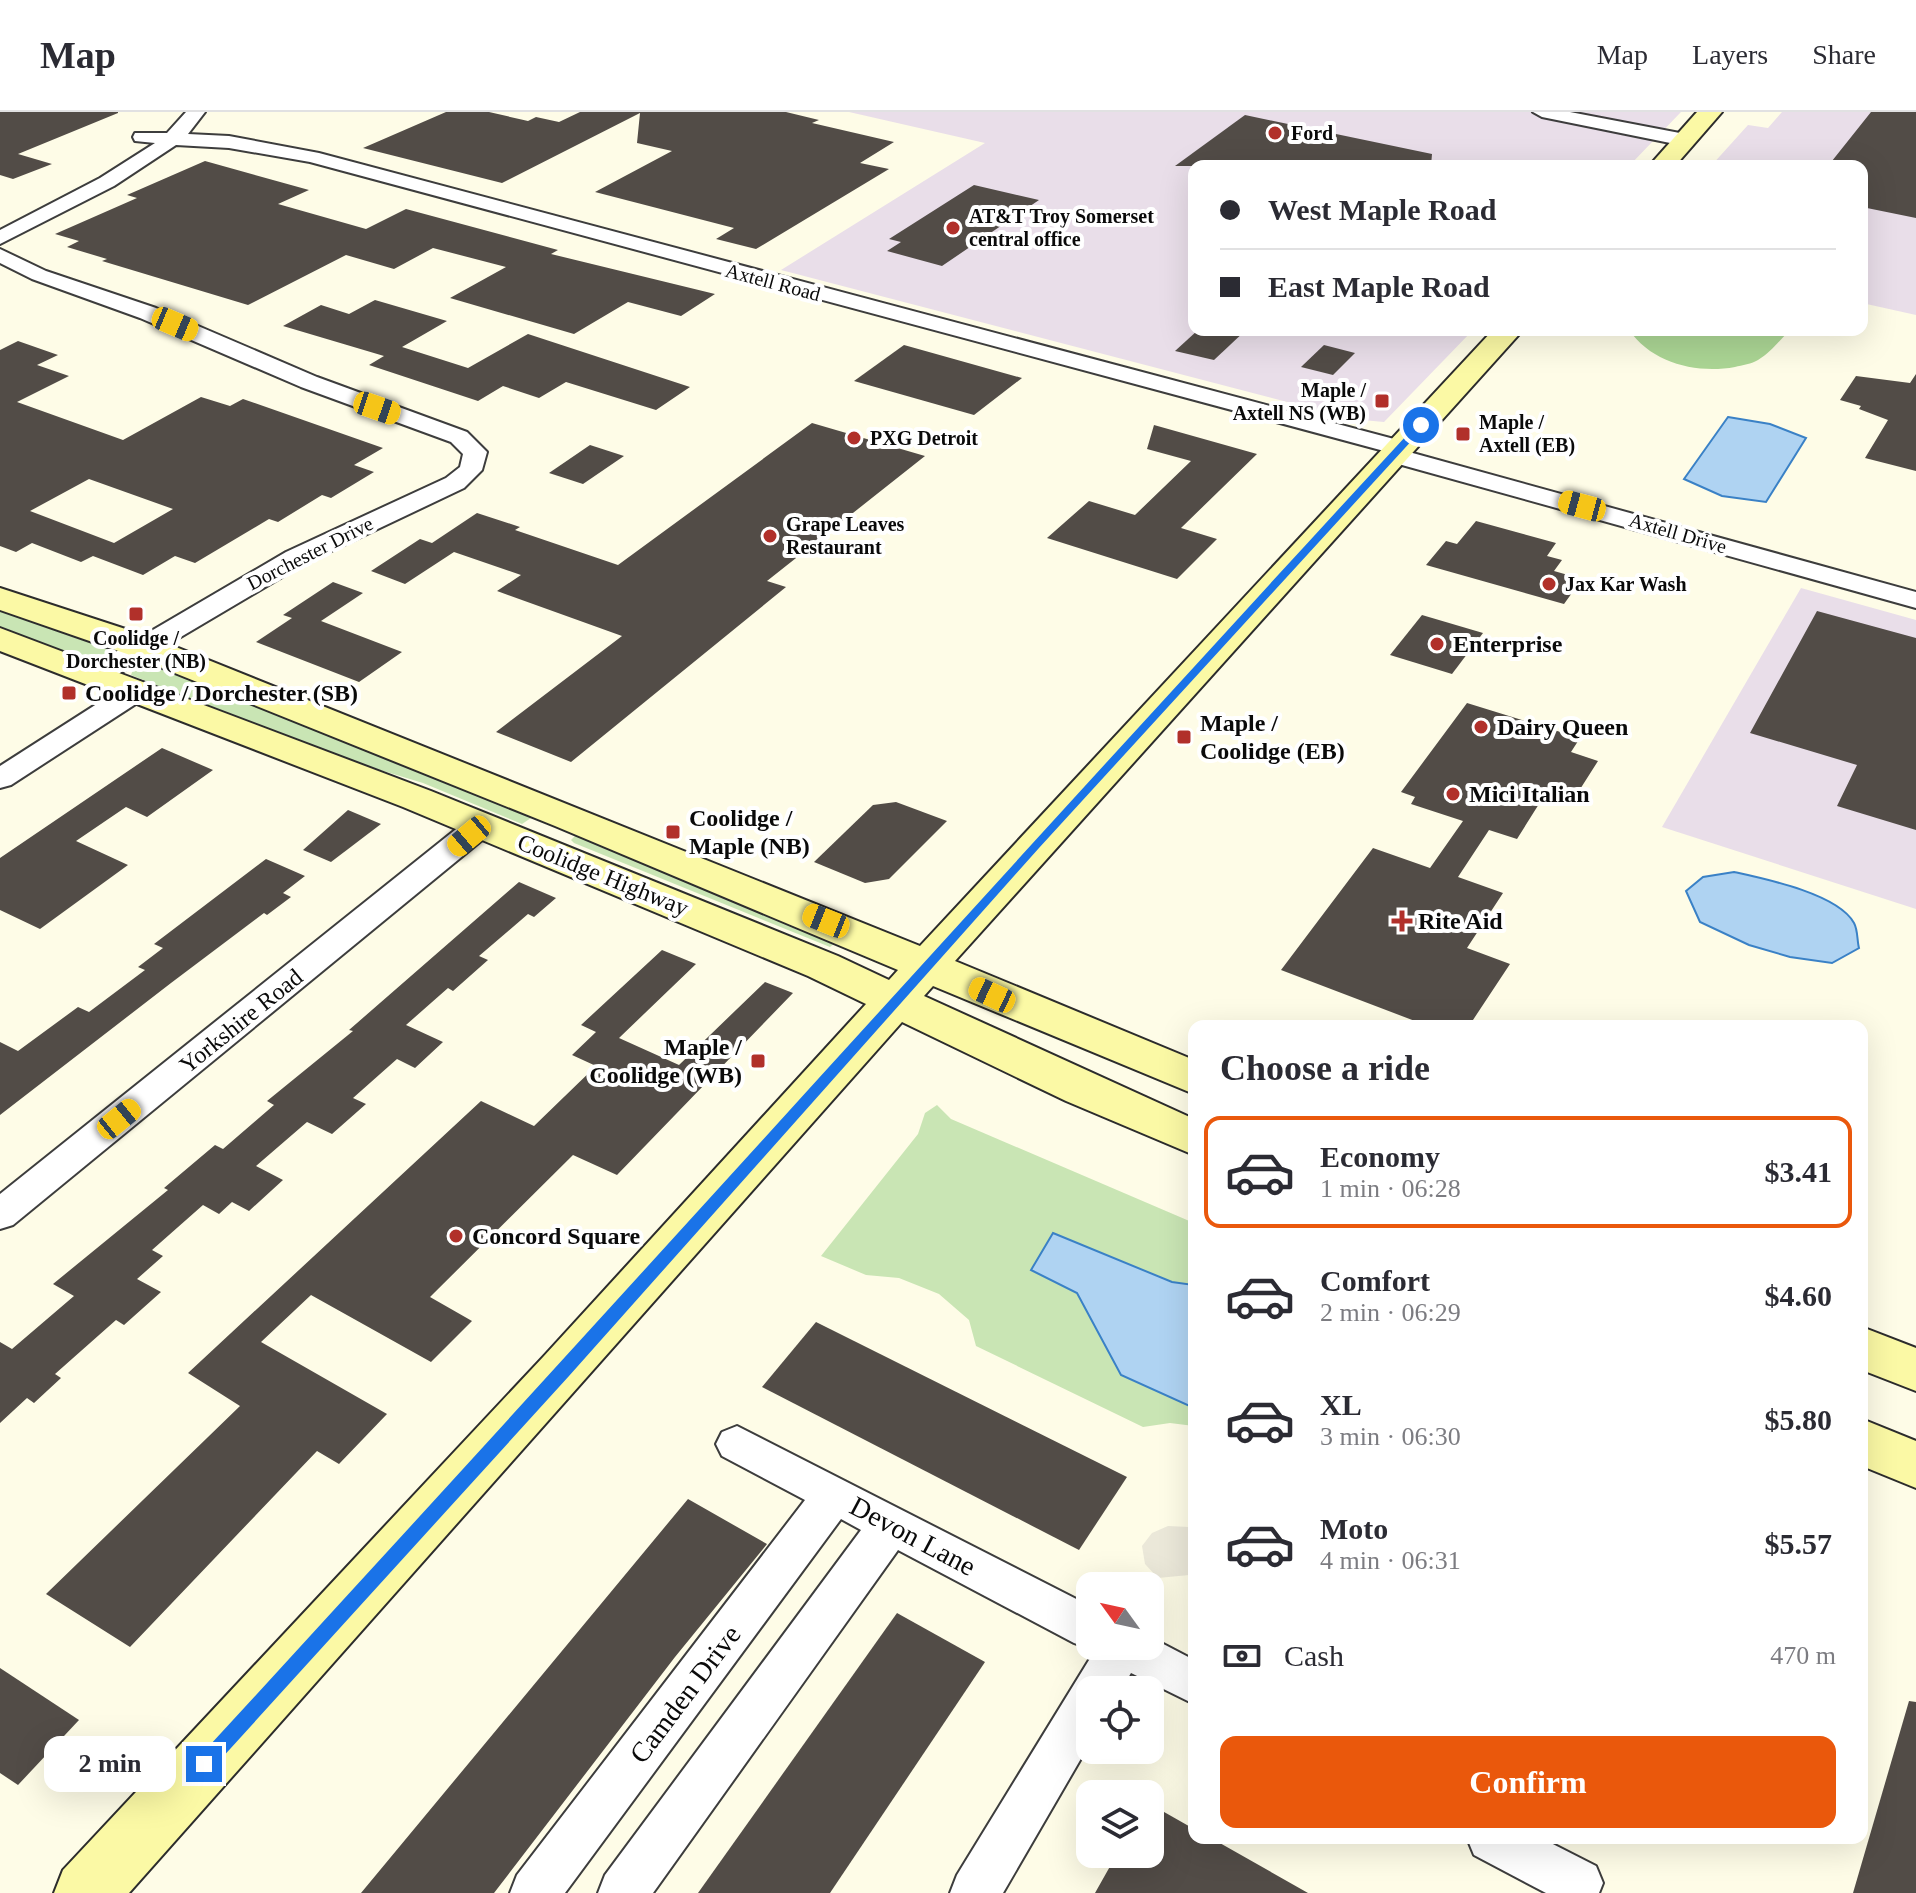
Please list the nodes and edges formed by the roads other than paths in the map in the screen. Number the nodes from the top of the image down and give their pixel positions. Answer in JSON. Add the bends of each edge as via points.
{"nodes":[{"id":1,"x":196,"y":112,"type":"edge"},
{"id":2,"x":1542,"y":112,"type":"edge"},
{"id":3,"x":1710,"y":112,"type":"edge"},
{"id":4,"x":161,"y":115,"type":"dead end"},
{"id":5,"x":142,"y":137,"type":"junction"},
{"id":6,"x":174,"y":139,"type":"junction"},
{"id":7,"x":1685,"y":140,"type":"junction"},
{"id":8,"x":1667,"y":160,"type":"edge"},
{"id":9,"x":0,"y":217,"type":"edge"},
{"id":10,"x":0,"y":238,"type":"edge"},
{"id":11,"x":0,"y":255,"type":"edge"},
{"id":12,"x":1503,"y":336,"type":"edge"},
{"id":13,"x":1397,"y":451,"type":"junction"},
{"id":14,"x":0,"y":598,"type":"edge"},
{"id":15,"x":1916,"y":600,"type":"edge"},
{"id":16,"x":0,"y":639,"type":"edge"},
{"id":17,"x":143,"y":647,"type":"junction"},
{"id":18,"x":98,"y":674,"type":"junction"},
{"id":19,"x":138,"y":690,"type":"junction"},
{"id":20,"x":0,"y":779,"type":"edge"},
{"id":21,"x":569,"y":817,"type":"junction"},
{"id":22,"x":481,"y":825,"type":"junction"},
{"id":23,"x":534,"y":846,"type":"junction"},
{"id":24,"x":928,"y":964,"type":"junction"},
{"id":25,"x":897,"y":1000,"type":"junction"},
{"id":26,"x":1188,"y":1076,"type":"edge"},
{"id":27,"x":1188,"y":1135,"type":"edge"},
{"id":28,"x":0,"y":1215,"type":"edge"},
{"id":29,"x":1868,"y":1350,"type":"edge"},
{"id":30,"x":1916,"y":1370,"type":"edge"},
{"id":31,"x":737,"y":1444,"type":"dead end"},
{"id":32,"x":1868,"y":1445,"type":"edge"},
{"id":33,"x":1916,"y":1465,"type":"edge"},
{"id":34,"x":834,"y":1495,"type":"junction"},
{"id":35,"x":891,"y":1524,"type":"junction"},
{"id":36,"x":1076,"y":1622,"type":"edge"},
{"id":37,"x":1149,"y":1660,"type":"edge"},
{"id":38,"x":1188,"y":1680,"type":"edge"},
{"id":39,"x":1076,"y":1724,"type":"edge"},
{"id":40,"x":1503,"y":1844,"type":"edge"},
{"id":41,"x":1578,"y":1883,"type":"dead end"},
{"id":42,"x":978,"y":1892,"type":"edge"},
{"id":43,"x":86,"y":1893,"type":"edge"},
{"id":44,"x":535,"y":1893,"type":"edge"},
{"id":45,"x":623,"y":1893,"type":"edge"}],
"edges":[{"from":1,"to":6,"type":"street"},
{"from":2,"to":7,"type":"street"},
{"from":3,"to":7,"type":"main road"},
{"from":4,"to":5,"type":"street"},
{"from":5,"to":6,"type":"street","name":"Axtell Road"},
{"from":5,"to":9,"type":"street"},
{"from":6,"to":10,"type":"street"},
{"from":6,"to":13,"type":"street","name":"Axtell Road","via":[[312,157]]},
{"from":7,"to":8,"type":"main road"},
{"from":11,"to":17,"type":"street","name":"Dorchester Drive","via":[[39,275],[459,437],[475,452],[467,475],[455,483],[309,551]]},
{"from":12,"to":13,"type":"main road"},
{"from":13,"to":15,"type":"street","name":"Axtell Drive"},
{"from":13,"to":24,"type":"main road"},
{"from":14,"to":17,"type":"main road","name":"Coolidge Highway"},
{"from":16,"to":18,"type":"main road","name":"Coolidge Highway"},
{"from":17,"to":18,"type":"street","name":"Dorchester Drive"},
{"from":17,"to":21,"type":"main road","name":"Coolidge Highway"},
{"from":18,"to":19,"type":"main road","name":"Coolidge Highway"},
{"from":19,"to":20,"type":"street"},
{"from":19,"to":22,"type":"main road","name":"Coolidge Highway"},
{"from":21,"to":23,"type":"main road"},
{"from":21,"to":24,"type":"main road","name":"Coolidge Highway"},
{"from":22,"to":23,"type":"main road","name":"Coolidge Highway"},
{"from":22,"to":28,"type":"street","name":"Yorkshire Road"},
{"from":23,"to":25,"type":"main road","name":"Coolidge Highway"},
{"from":24,"to":25,"type":"main road"},
{"from":24,"to":26,"type":"main road","name":"Coolidge Highway"},
{"from":25,"to":27,"type":"main road","name":"Coolidge Highway"},
{"from":25,"to":43,"type":"main road"},
{"from":29,"to":30,"type":"main road"},
{"from":31,"to":34,"type":"street","name":"Devon Lane"},
{"from":32,"to":33,"type":"main road"},
{"from":34,"to":35,"type":"street","name":"Devon Lane"},
{"from":34,"to":44,"type":"street","name":"Camden Drive"},
{"from":35,"to":36,"type":"street","name":"Devon Lane"},
{"from":35,"to":45,"type":"street"},
{"from":37,"to":38,"type":"street"},
{"from":39,"to":42,"type":"street"},
{"from":40,"to":41,"type":"street"}]}
